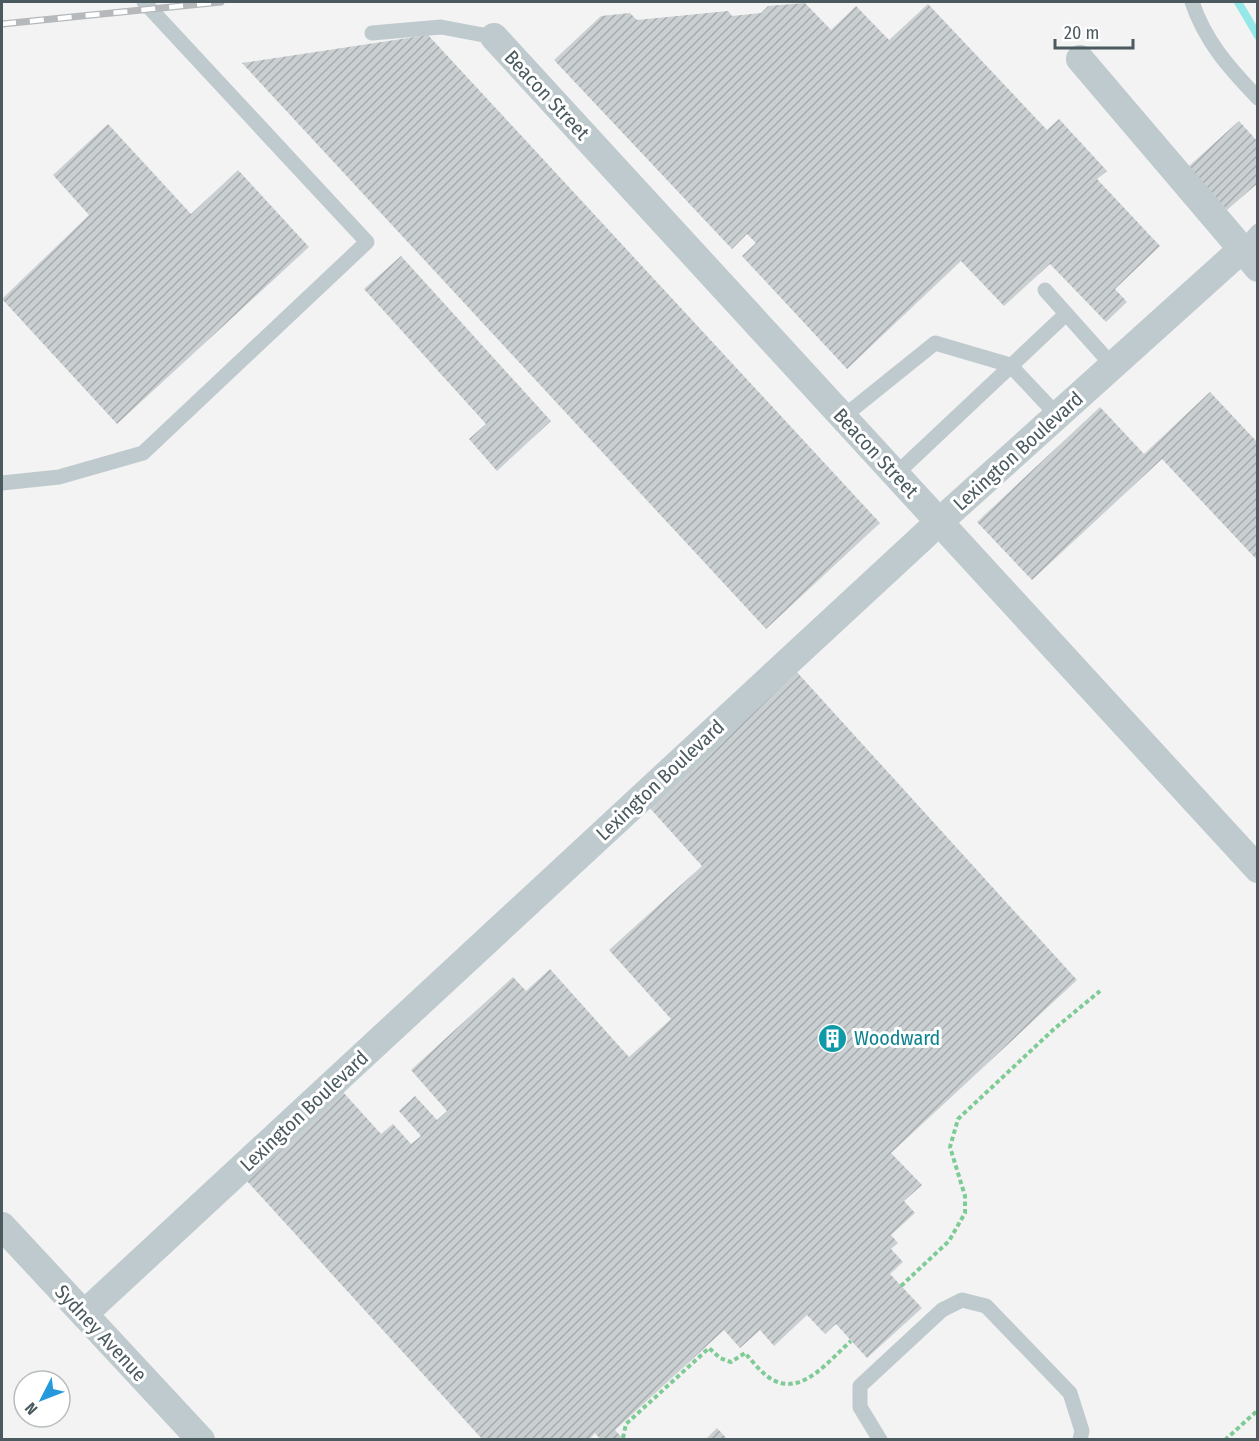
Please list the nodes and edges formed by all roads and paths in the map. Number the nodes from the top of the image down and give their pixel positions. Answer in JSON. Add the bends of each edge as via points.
{"nodes":[{"id":1,"x":144,"y":2,"type":"edge"},
{"id":2,"x":1192,"y":2,"type":"edge"},
{"id":3,"x":372,"y":33,"type":"dead end"},
{"id":4,"x":494,"y":37,"type":"joint"},
{"id":5,"x":1080,"y":59,"type":"dead end"},
{"id":6,"x":1257,"y":98,"type":"edge"},
{"id":7,"x":1252,"y":250,"type":"edge"},
{"id":8,"x":1045,"y":290,"type":"dead end"},
{"id":9,"x":1066,"y":314,"type":"junction"},
{"id":10,"x":1010,"y":365,"type":"junction"},
{"id":11,"x":1112,"y":365,"type":"junction"},
{"id":12,"x":1057,"y":415,"type":"junction"},
{"id":13,"x":843,"y":417,"type":"junction"},
{"id":14,"x":896,"y":475,"type":"junction"},
{"id":15,"x":2,"y":483,"type":"edge"},
{"id":16,"x":939,"y":522,"type":"junction"},
{"id":17,"x":1257,"y":869,"type":"edge"},
{"id":18,"x":1100,"y":991,"type":"dead end"},
{"id":19,"x":2,"y":1226,"type":"edge"},
{"id":20,"x":902,"y":1286,"type":"dead end"},
{"id":21,"x":84,"y":1314,"type":"junction"},
{"id":22,"x":851,"y":1341,"type":"dead end"},
{"id":23,"x":1257,"y":1410,"type":"edge"},
{"id":24,"x":623,"y":1438,"type":"edge"},
{"id":25,"x":201,"y":1440,"type":"edge"},
{"id":26,"x":880,"y":1440,"type":"edge"},
{"id":27,"x":1080,"y":1440,"type":"edge"},
{"id":28,"x":1225,"y":1440,"type":"edge"}],
"edges":[{"from":1,"to":15,"type":"lane","via":[[367,242],[143,453],[59,477]]},
{"from":2,"to":6,"type":"lane","via":[[1220,57]]},
{"from":3,"to":4,"type":"lane","via":[[441,27]]},
{"from":4,"to":13,"type":"street","name":"Beacon Street"},
{"from":5,"to":7,"type":"street"},
{"from":7,"to":11,"type":"street","name":"Lexington Boulevard"},
{"from":8,"to":9,"type":"lane"},
{"from":9,"to":10,"type":"lane"},
{"from":9,"to":11,"type":"lane"},
{"from":10,"to":12,"type":"lane"},
{"from":10,"to":13,"type":"lane","via":[[935,343]]},
{"from":10,"to":14,"type":"lane"},
{"from":11,"to":12,"type":"street","name":"Lexington Boulevard"},
{"from":12,"to":16,"type":"street","name":"Lexington Boulevard"},
{"from":13,"to":14,"type":"street","name":"Beacon Street"},
{"from":14,"to":16,"type":"street","name":"Beacon Street"},
{"from":16,"to":17,"type":"street","name":"Beacon Street"},
{"from":16,"to":21,"type":"street","name":"Lexington Boulevard"},
{"from":18,"to":20,"type":"path","via":[[958,1119],[950,1147],[965,1196],[965,1213],[949,1241]]},
{"from":19,"to":21,"type":"street","name":"Sydney Avenue"},
{"from":21,"to":25,"type":"street","name":"Sydney Avenue"},
{"from":22,"to":24,"type":"path","via":[[805,1382],[788,1386],[771,1379],[745,1353],[731,1362],[709,1348],[626,1424]]},
{"from":23,"to":28,"type":"path"},
{"from":26,"to":27,"type":"lane","via":[[860,1407],[860,1386],[942,1310],[962,1300],[986,1306],[1070,1393],[1082,1431]]}]}
